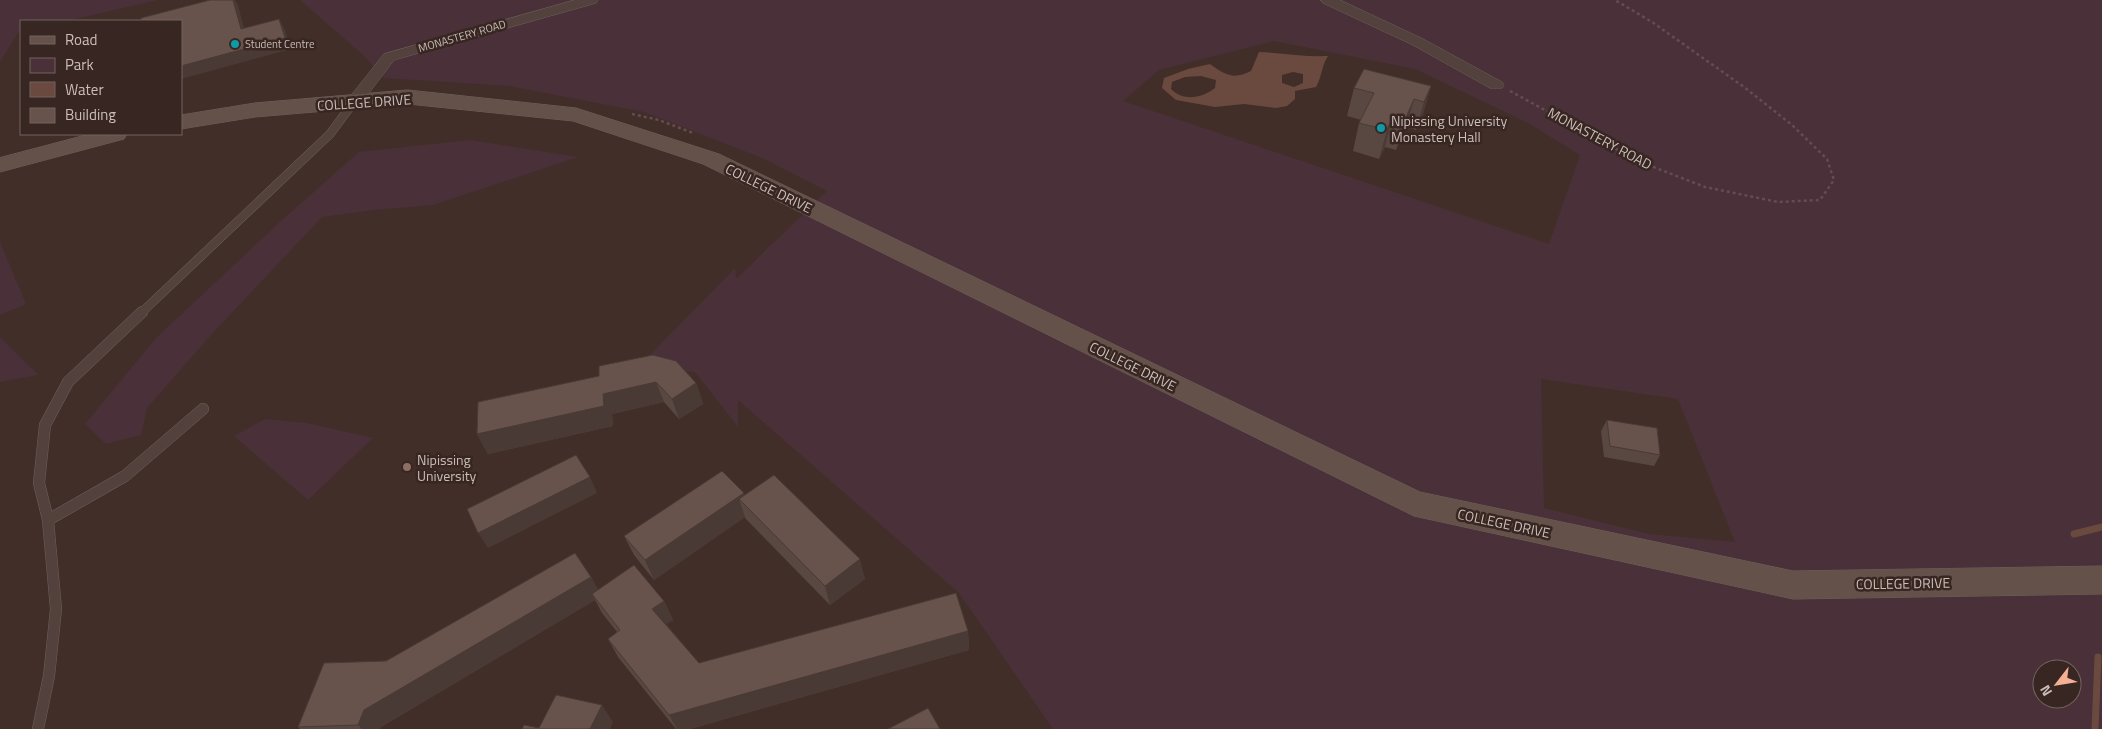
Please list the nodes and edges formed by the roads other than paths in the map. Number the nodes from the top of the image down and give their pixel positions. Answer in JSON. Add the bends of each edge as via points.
{"nodes":[{"id":1,"x":591,"y":0,"type":"edge"},
{"id":2,"x":1328,"y":0,"type":"edge"},
{"id":3,"x":1496,"y":85,"type":"road end"},
{"id":4,"x":353,"y":103,"type":"junction"},
{"id":5,"x":182,"y":122,"type":"edge"},
{"id":6,"x":112,"y":135,"type":"edge"},
{"id":7,"x":0,"y":165,"type":"edge"},
{"id":8,"x":203,"y":409,"type":"dead end"},
{"id":9,"x":48,"y":520,"type":"junction"},
{"id":10,"x":2102,"y":580,"type":"edge"},
{"id":11,"x":38,"y":729,"type":"edge"}],
"edges":[{"from":1,"to":4,"type":"street","name":"MONASTERY ROAD","via":[[389,57]]},
{"from":2,"to":3,"type":"street","via":[[1418,42]]},
{"from":4,"to":5,"type":"street","name":"COLLEGE DRIVE","via":[[255,110]]},
{"from":4,"to":9,"type":"lane","via":[[330,134],[68,382],[45,425],[39,483]]},
{"from":4,"to":10,"type":"street","name":"COLLEGE DRIVE","via":[[408,98],[576,116],[711,159],[1414,503],[1793,585]]},
{"from":6,"to":7,"type":"street"},
{"from":8,"to":9,"type":"lane","via":[[125,476]]},
{"from":9,"to":11,"type":"lane","via":[[56,609],[49,676]]}]}
